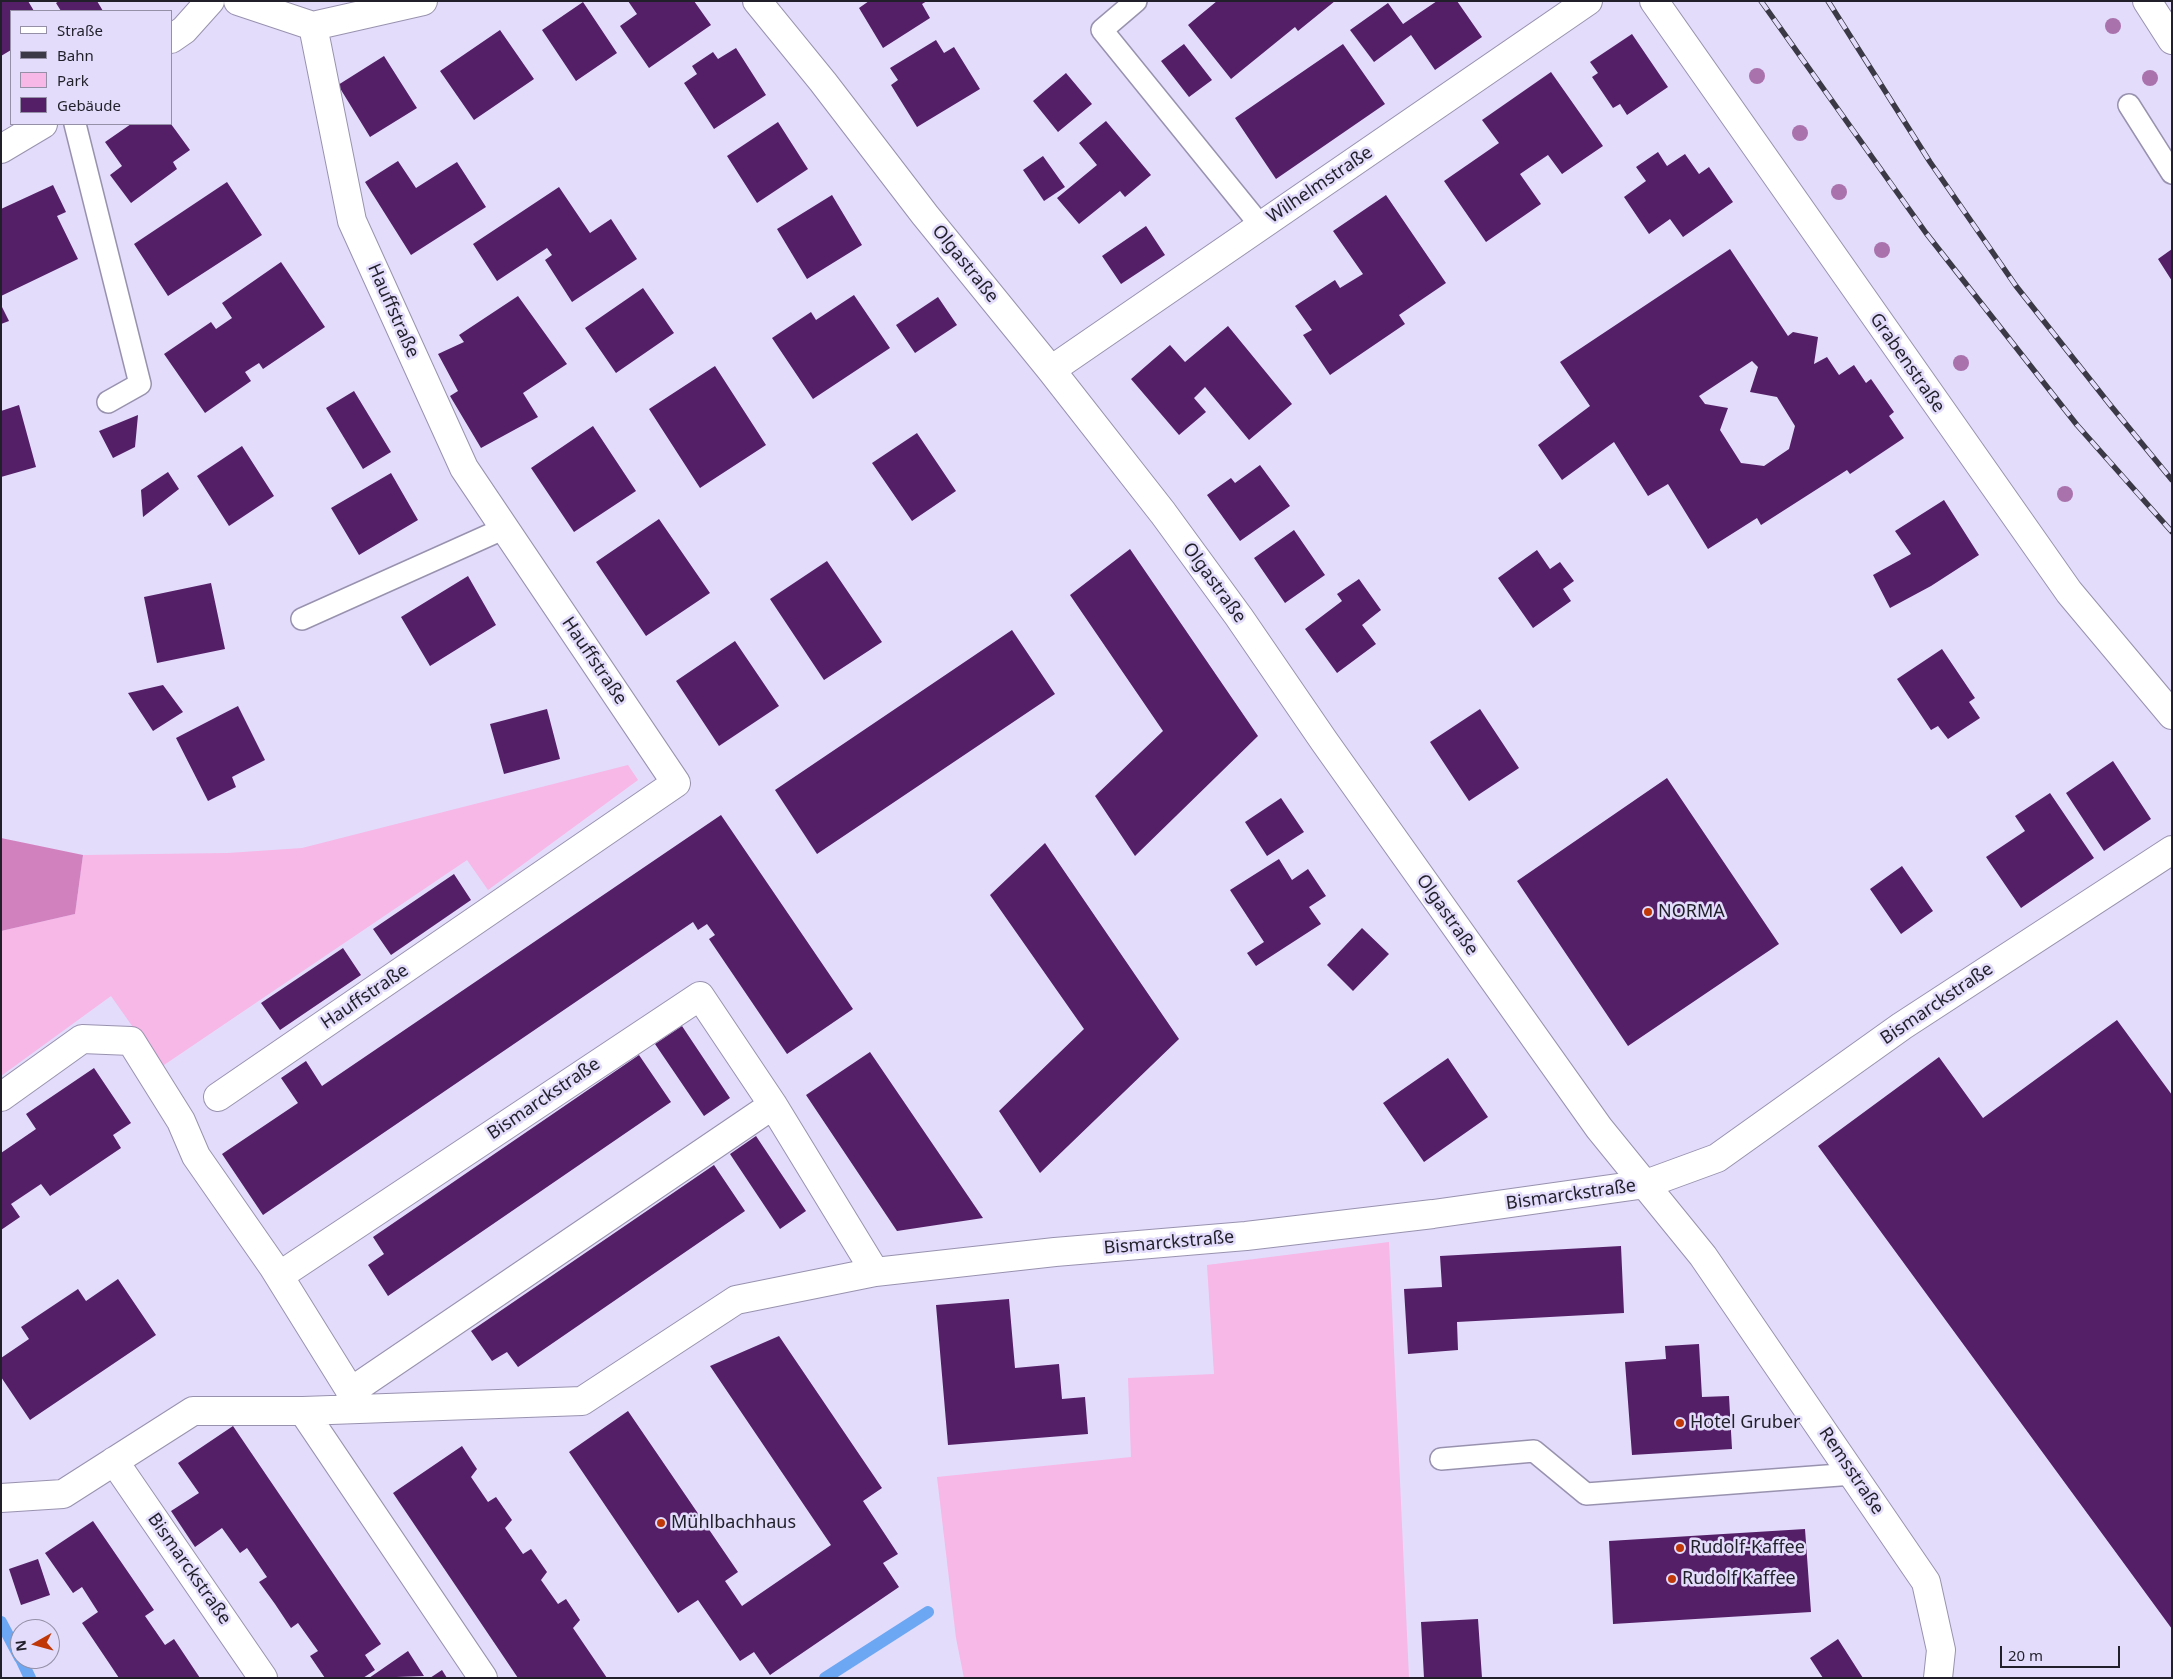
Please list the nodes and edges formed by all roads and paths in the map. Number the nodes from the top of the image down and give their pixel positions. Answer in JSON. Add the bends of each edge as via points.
{"nodes":[{"id":1,"x":210,"y":1,"type":"edge"},
{"id":2,"x":238,"y":1,"type":"edge"},
{"id":3,"x":423,"y":1,"type":"edge"},
{"id":4,"x":757,"y":1,"type":"edge"},
{"id":5,"x":1136,"y":1,"type":"edge"},
{"id":6,"x":1588,"y":1,"type":"edge"},
{"id":7,"x":1654,"y":1,"type":"edge"},
{"id":8,"x":2147,"y":1,"type":"edge"},
{"id":9,"x":313,"y":26,"type":"junction"},
{"id":10,"x":172,"y":38,"type":"edge"},
{"id":11,"x":2172,"y":40,"type":"edge"},
{"id":12,"x":2129,"y":105,"type":"dead end"},
{"id":13,"x":41,"y":125,"type":"edge"},
{"id":14,"x":75,"y":125,"type":"edge"},
{"id":15,"x":1,"y":149,"type":"edge"},
{"id":16,"x":2172,"y":173,"type":"edge"},
{"id":17,"x":1261,"y":226,"type":"junction"},
{"id":18,"x":1052,"y":370,"type":"junction"},
{"id":19,"x":108,"y":402,"type":"dead end"},
{"id":20,"x":505,"y":528,"type":"junction"},
{"id":21,"x":302,"y":619,"type":"dead end"},
{"id":22,"x":2172,"y":715,"type":"edge"},
{"id":23,"x":2172,"y":850,"type":"edge"},
{"id":24,"x":1,"y":1097,"type":"edge"},
{"id":25,"x":218,"y":1097,"type":"dead end"},
{"id":26,"x":773,"y":1105,"type":"junction"},
{"id":27,"x":1646,"y":1184,"type":"junction"},
{"id":28,"x":875,"y":1272,"type":"junction"},
{"id":29,"x":278,"y":1276,"type":"junction"},
{"id":30,"x":356,"y":1400,"type":"junction"},
{"id":31,"x":303,"y":1411,"type":"junction"},
{"id":32,"x":1441,"y":1459,"type":"dead end"},
{"id":33,"x":114,"y":1461,"type":"junction"},
{"id":34,"x":1853,"y":1474,"type":"junction"},
{"id":35,"x":1,"y":1498,"type":"edge"},
{"id":36,"x":263,"y":1678,"type":"edge"},
{"id":37,"x":483,"y":1678,"type":"edge"},
{"id":38,"x":1938,"y":1678,"type":"edge"}],
"edges":[{"from":1,"to":10,"type":"street"},
{"from":2,"to":9,"type":"street"},
{"from":3,"to":9,"type":"street"},
{"from":4,"to":18,"type":"street","name":"Olgastraße"},
{"from":5,"to":17,"type":"lane","via":[[1102,30]]},
{"from":6,"to":17,"type":"street","name":"Wilhelmstraße"},
{"from":7,"to":22,"type":"street","name":"Grabenstraße","via":[[2069,592]]},
{"from":8,"to":11,"type":"street"},
{"from":9,"to":20,"type":"street","name":"Hauffstraße","via":[[352,221],[464,468]]},
{"from":12,"to":16,"type":"lane"},
{"from":13,"to":15,"type":"street"},
{"from":14,"to":19,"type":"lane","via":[[140,384]]},
{"from":17,"to":18,"type":"street","name":"Wilhelmstraße"},
{"from":18,"to":27,"type":"street","name":"Olgastraße","via":[[1239,617],[1599,1128]]},
{"from":20,"to":21,"type":"lane"},
{"from":20,"to":25,"type":"street","name":"Hauffstraße","via":[[676,783]]},
{"from":23,"to":27,"type":"street","name":"Bismarckstraße","via":[[1902,1026],[1717,1158]]},
{"from":24,"to":29,"type":"street","via":[[82,1039],[131,1041],[181,1121],[196,1156]]},
{"from":26,"to":28,"type":"street","name":"Bismarckstraße"},
{"from":26,"to":29,"type":"street","name":"Bismarckstraße","via":[[700,996]]},
{"from":26,"to":30,"type":"street"},
{"from":27,"to":28,"type":"street","name":"Bismarckstraße","via":[[1246,1236]]},
{"from":27,"to":34,"type":"street","name":"Remsstraße","via":[[1703,1256]]},
{"from":28,"to":30,"type":"street","name":"Bismarckstraße","via":[[736,1300],[582,1401]]},
{"from":29,"to":30,"type":"street"},
{"from":30,"to":31,"type":"street","name":"Bismarckstraße"},
{"from":31,"to":33,"type":"street","name":"Bismarckstraße","via":[[193,1411]]},
{"from":31,"to":37,"type":"street"},
{"from":32,"to":34,"type":"lane","via":[[1534,1451],[1586,1494]]},
{"from":33,"to":35,"type":"street","name":"Bismarckstraße","via":[[63,1494]]},
{"from":33,"to":36,"type":"street","name":"Bismarckstraße"},
{"from":34,"to":38,"type":"street","name":"Remsstraße","via":[[1926,1582],[1941,1650]]}]}
